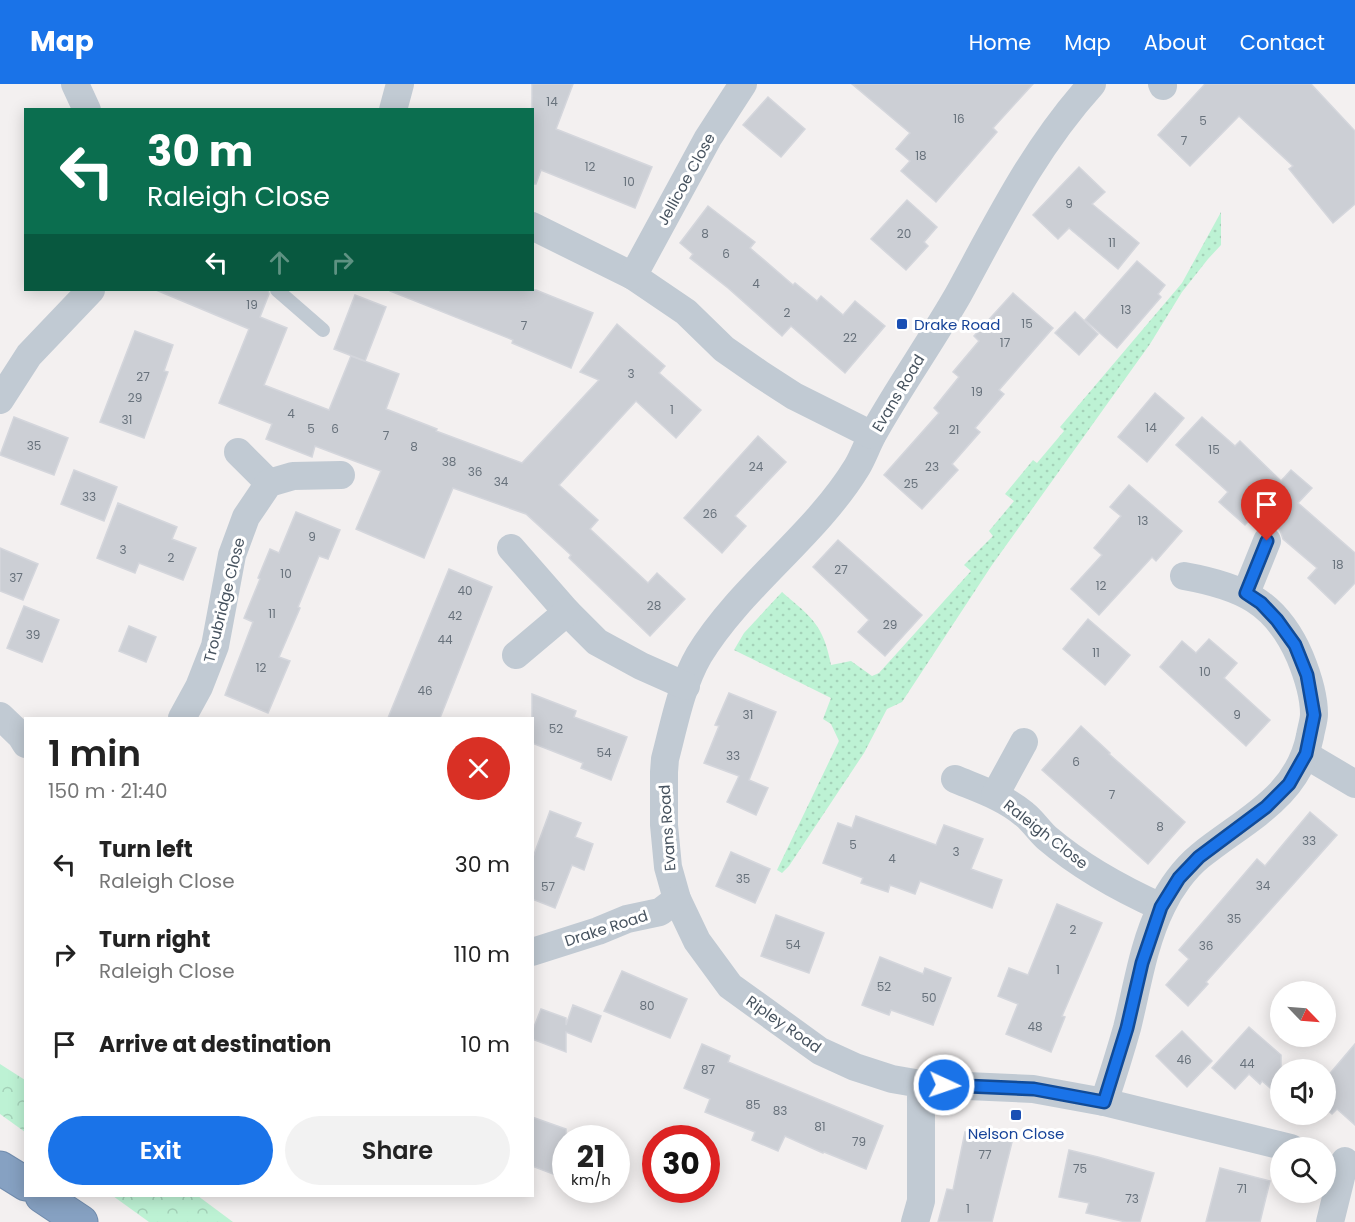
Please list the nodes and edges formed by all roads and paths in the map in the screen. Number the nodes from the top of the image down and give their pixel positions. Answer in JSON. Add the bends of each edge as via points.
{"nodes":[{"id":1,"x":75,"y":84,"type":"edge"},
{"id":2,"x":400,"y":84,"type":"edge"},
{"id":3,"x":743,"y":84,"type":"edge"},
{"id":4,"x":1092,"y":84,"type":"edge"},
{"id":5,"x":86,"y":108,"type":"edge"},
{"id":6,"x":394,"y":108,"type":"edge"},
{"id":7,"x":534,"y":227,"type":"edge"},
{"id":8,"x":633,"y":276,"type":"junction"},
{"id":9,"x":90,"y":291,"type":"edge"},
{"id":10,"x":278,"y":291,"type":"edge"},
{"id":11,"x":323,"y":330,"type":"dead end"},
{"id":12,"x":0,"y":400,"type":"edge"},
{"id":13,"x":872,"y":435,"type":"junction"},
{"id":14,"x":238,"y":452,"type":"dead end"},
{"id":15,"x":341,"y":475,"type":"dead end"},
{"id":16,"x":269,"y":483,"type":"junction"},
{"id":17,"x":1267,"y":541,"type":"dead end"},
{"id":18,"x":511,"y":548,"type":"dead end"},
{"id":19,"x":1184,"y":576,"type":"dead end"},
{"id":20,"x":1246,"y":593,"type":"junction"},
{"id":21,"x":567,"y":612,"type":"junction"},
{"id":22,"x":516,"y":655,"type":"dead end"},
{"id":23,"x":686,"y":686,"type":"junction"},
{"id":24,"x":0,"y":716,"type":"edge"},
{"id":25,"x":183,"y":717,"type":"edge"},
{"id":26,"x":24,"y":741,"type":"edge"},
{"id":27,"x":1024,"y":742,"type":"dead end"},
{"id":28,"x":1306,"y":754,"type":"junction"},
{"id":29,"x":955,"y":779,"type":"dead end"},
{"id":30,"x":1355,"y":784,"type":"edge"},
{"id":31,"x":995,"y":795,"type":"junction"},
{"id":32,"x":677,"y":899,"type":"junction"},
{"id":33,"x":1161,"y":907,"type":"junction"},
{"id":34,"x":534,"y":951,"type":"edge"},
{"id":35,"x":921,"y":1084,"type":"junction"},
{"id":36,"x":1104,"y":1102,"type":"junction"},
{"id":37,"x":1270,"y":1143,"type":"edge"},
{"id":38,"x":1342,"y":1159,"type":"edge"},
{"id":39,"x":0,"y":1168,"type":"edge"},
{"id":40,"x":24,"y":1183,"type":"edge"},
{"id":41,"x":44,"y":1197,"type":"edge"},
{"id":42,"x":81,"y":1222,"type":"edge"},
{"id":43,"x":915,"y":1222,"type":"edge"},
{"id":44,"x":1330,"y":1222,"type":"edge"}],
"edges":[{"from":1,"to":5,"type":"street"},
{"from":2,"to":6,"type":"street"},
{"from":3,"to":8,"type":"street","name":"Jellicoe Close","via":[[708,138]]},
{"from":4,"to":13,"type":"street","name":"Evans Road","via":[[1019,182],[956,297]]},
{"from":7,"to":8,"type":"street"},
{"from":8,"to":13,"type":"street","via":[[686,312],[724,349],[760,374],[794,396]]},
{"from":9,"to":12,"type":"street","via":[[29,355]]},
{"from":10,"to":11,"type":"lane"},
{"from":13,"to":23,"type":"street","name":"Evans Road","via":[[856,467],[828,506],[722,622]]},
{"from":14,"to":16,"type":"street"},
{"from":15,"to":16,"type":"street","via":[[293,476]]},
{"from":16,"to":25,"type":"street","name":"Troubridge Close","via":[[246,517],[232,555],[215,646]]},
{"from":17,"to":20,"type":"street"},
{"from":18,"to":21,"type":"street"},
{"from":19,"to":20,"type":"street","via":[[1214,581]]},
{"from":20,"to":28,"type":"street","via":[[1277,620],[1295,645],[1307,675],[1314,715]]},
{"from":21,"to":22,"type":"street"},
{"from":21,"to":23,"type":"street","via":[[597,642]]},
{"from":23,"to":32,"type":"street","name":"Evans Road","via":[[663,772],[668,867]]},
{"from":24,"to":26,"type":"street"},
{"from":27,"to":31,"type":"street","name":"Raleigh Close"},
{"from":28,"to":30,"type":"street"},
{"from":28,"to":33,"type":"street","via":[[1289,784],[1266,807],[1199,857],[1179,878]]},
{"from":29,"to":31,"type":"street","name":"Raleigh Close"},
{"from":31,"to":33,"type":"street","name":"Raleigh Close","via":[[1090,869]]},
{"from":32,"to":34,"type":"street","name":"Drake Road","via":[[660,912],[627,919]]},
{"from":32,"to":35,"type":"street","name":"Ripley Road","via":[[697,941],[730,986],[820,1051],[855,1067]]},
{"from":33,"to":36,"type":"street"},
{"from":35,"to":36,"type":"street","name":"Ripley Road","via":[[1034,1089]]},
{"from":35,"to":43,"type":"street","via":[[921,1201]]},
{"from":36,"to":37,"type":"street","name":"Ripley Road"},
{"from":38,"to":44,"type":"street"},
{"from":39,"to":40,"type":"highway"},
{"from":41,"to":42,"type":"highway"}]}
